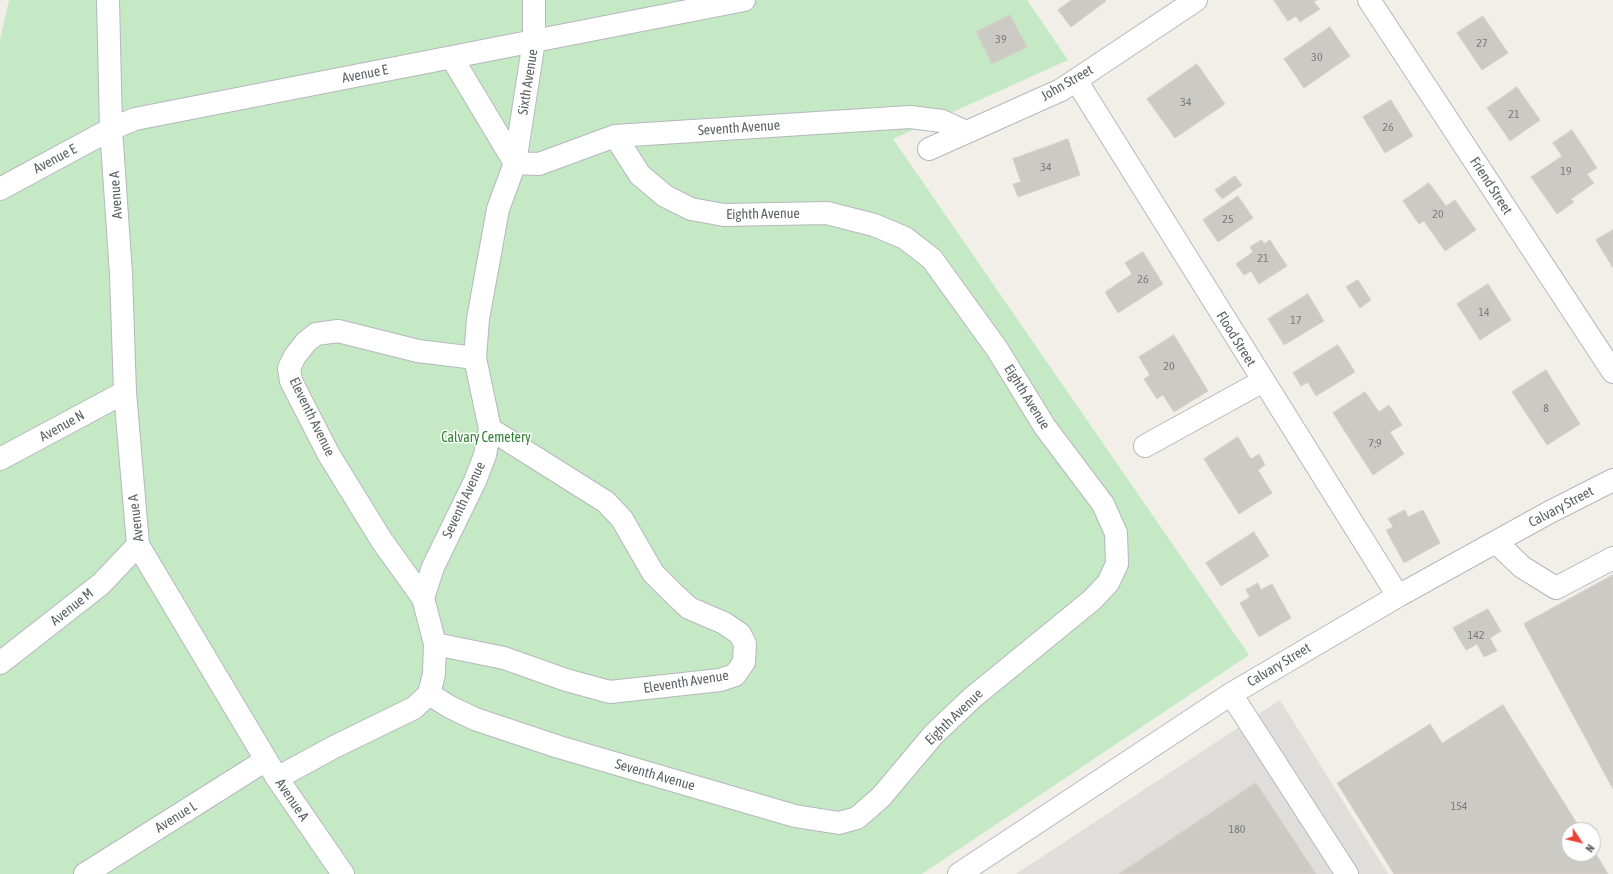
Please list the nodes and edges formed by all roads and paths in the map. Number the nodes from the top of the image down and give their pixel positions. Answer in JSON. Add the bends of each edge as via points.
{"nodes":[{"id":1,"x":108,"y":0,"type":"edge"},
{"id":2,"x":534,"y":0,"type":"edge"},
{"id":3,"x":744,"y":0,"type":"edge"},
{"id":4,"x":1196,"y":0,"type":"edge"},
{"id":5,"x":1369,"y":0,"type":"edge"},
{"id":6,"x":534,"y":41,"type":"junction"},
{"id":7,"x":452,"y":58,"type":"junction"},
{"id":8,"x":1076,"y":80,"type":"junction"},
{"id":9,"x":111,"y":129,"type":"junction"},
{"id":10,"x":966,"y":132,"type":"junction"},
{"id":11,"x":615,"y":136,"type":"junction"},
{"id":12,"x":929,"y":149,"type":"dead end"},
{"id":13,"x":516,"y":163,"type":"junction"},
{"id":14,"x":0,"y":189,"type":"edge"},
{"id":15,"x":475,"y":358,"type":"junction"},
{"id":16,"x":1613,"y":372,"type":"edge"},
{"id":17,"x":1263,"y":381,"type":"junction"},
{"id":18,"x":125,"y":392,"type":"junction"},
{"id":19,"x":490,"y":429,"type":"junction"},
{"id":20,"x":1145,"y":446,"type":"dead end"},
{"id":21,"x":0,"y":460,"type":"edge"},
{"id":22,"x":1613,"y":480,"type":"edge"},
{"id":23,"x":1496,"y":542,"type":"junction"},
{"id":24,"x":138,"y":545,"type":"junction"},
{"id":25,"x":1613,"y":558,"type":"edge"},
{"id":26,"x":1398,"y":596,"type":"junction"},
{"id":27,"x":423,"y":598,"type":"junction"},
{"id":28,"x":435,"y":644,"type":"junction"},
{"id":29,"x":0,"y":662,"type":"edge"},
{"id":30,"x":429,"y":694,"type":"junction"},
{"id":31,"x":1231,"y":694,"type":"junction"},
{"id":32,"x":271,"y":769,"type":"junction"},
{"id":33,"x":881,"y":797,"type":"joint"},
{"id":34,"x":86,"y":874,"type":"edge"},
{"id":35,"x":343,"y":874,"type":"edge"},
{"id":36,"x":959,"y":874,"type":"edge"},
{"id":37,"x":1347,"y":874,"type":"edge"}],
"edges":[{"from":1,"to":9,"type":"street","name":"Avenue A"},
{"from":2,"to":6,"type":"street","name":"Sixth Avenue"},
{"from":3,"to":6,"type":"street","name":"Avenue E"},
{"from":4,"to":8,"type":"street","name":"John Street"},
{"from":5,"to":16,"type":"street","name":"Friend Street"},
{"from":6,"to":7,"type":"street","name":"Avenue E"},
{"from":6,"to":13,"type":"street","name":"Sixth Avenue"},
{"from":7,"to":9,"type":"street","name":"Avenue E","via":[[134,119]]},
{"from":7,"to":13,"type":"street"},
{"from":8,"to":10,"type":"street","name":"John Street","via":[[1061,90]]},
{"from":8,"to":17,"type":"street","name":"Flood Street"},
{"from":9,"to":14,"type":"street","name":"Avenue E"},
{"from":9,"to":18,"type":"street","name":"Avenue A","via":[[121,274]]},
{"from":10,"to":11,"type":"street","name":"Seventh Avenue","via":[[942,121],[910,117]]},
{"from":10,"to":12,"type":"street","name":"John Street"},
{"from":11,"to":13,"type":"street","name":"Seventh Avenue","via":[[539,164]]},
{"from":11,"to":33,"type":"street","name":"Eighth Avenue","via":[[640,175],[665,196],[691,209],[724,215],[827,213],[874,225],[905,238],[932,259],[997,349],[1045,427],[1103,504],[1116,533],[1117,564],[1108,583],[1092,600],[972,698],[934,734]]},
{"from":13,"to":15,"type":"street","name":"Seventh Avenue","via":[[498,209],[478,319]]},
{"from":15,"to":19,"type":"street","name":"Seventh Avenue"},
{"from":15,"to":27,"type":"street","name":"Eleventh Avenue","via":[[418,351],[338,331],[316,334],[306,342],[289,368],[291,381],[329,455],[382,541]]},
{"from":17,"to":20,"type":"street"},
{"from":17,"to":26,"type":"street","name":"Flood Street"},
{"from":18,"to":21,"type":"street","name":"Avenue N"},
{"from":18,"to":24,"type":"street","name":"Avenue A"},
{"from":19,"to":27,"type":"street","name":"Seventh Avenue","via":[[478,474],[433,567]]},
{"from":19,"to":28,"type":"street","name":"Eleventh Avenue","via":[[606,502],[622,519],[653,573],[669,589],[689,608],[724,623],[740,634],[745,644],[744,662],[735,675],[720,680],[610,692],[566,680],[504,658]]},
{"from":22,"to":23,"type":"street","name":"Calvary Street"},
{"from":23,"to":25,"type":"street","via":[[1522,567],[1556,588]]},
{"from":23,"to":26,"type":"street","name":"Calvary Street"},
{"from":24,"to":29,"type":"street","name":"Avenue M","via":[[101,584]]},
{"from":24,"to":32,"type":"street","name":"Avenue A"},
{"from":26,"to":31,"type":"street","name":"Calvary Street"},
{"from":27,"to":28,"type":"street"},
{"from":28,"to":30,"type":"street","via":[[434,674]]},
{"from":30,"to":32,"type":"street","via":[[414,708],[334,747]]},
{"from":30,"to":33,"type":"street","name":"Seventh Avenue","via":[[475,719],[559,747],[795,816],[839,823],[857,818]]},
{"from":31,"to":36,"type":"street","name":"Calvary Street"},
{"from":31,"to":37,"type":"street"},
{"from":32,"to":34,"type":"street","name":"Avenue L"},
{"from":32,"to":35,"type":"street","name":"Avenue A"}]}
